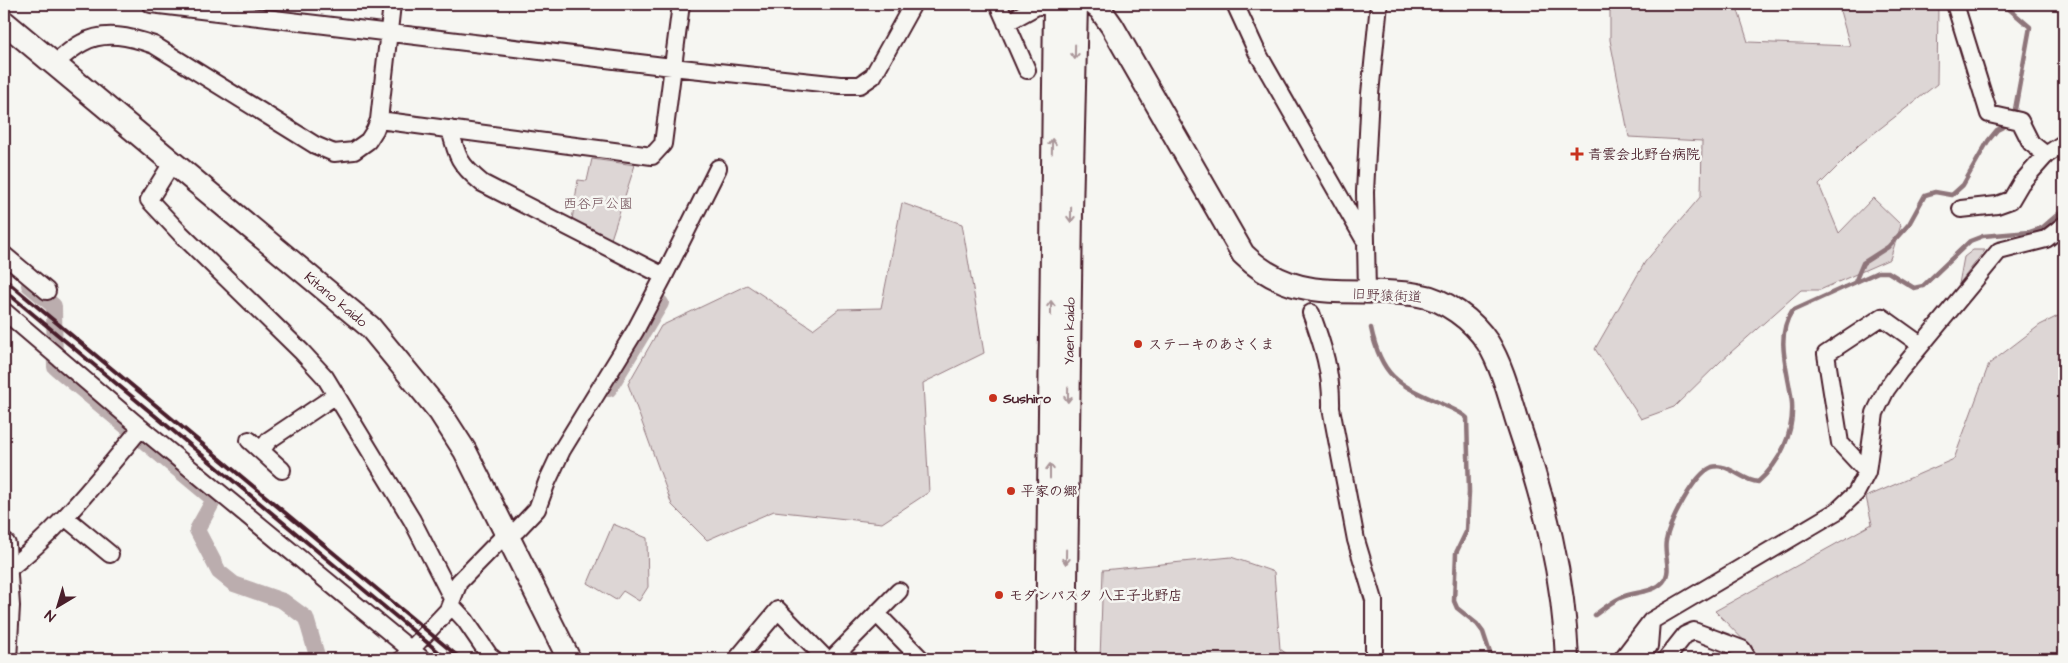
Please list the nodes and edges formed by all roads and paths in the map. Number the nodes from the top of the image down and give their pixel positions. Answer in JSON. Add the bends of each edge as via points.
{"nodes":[{"id":1,"x":151,"y":4,"type":"edge"},
{"id":2,"x":392,"y":4,"type":"edge"},
{"id":3,"x":681,"y":4,"type":"edge"},
{"id":4,"x":913,"y":4,"type":"edge"},
{"id":5,"x":998,"y":4,"type":"edge"},
{"id":6,"x":1062,"y":4,"type":"edge"},
{"id":7,"x":1094,"y":4,"type":"edge"},
{"id":8,"x":1235,"y":4,"type":"edge"},
{"id":9,"x":1379,"y":4,"type":"edge"},
{"id":10,"x":1955,"y":4,"type":"edge"},
{"id":11,"x":4,"y":22,"type":"edge"},
{"id":12,"x":1006,"y":23,"type":"junction"},
{"id":13,"x":388,"y":32,"type":"junction"},
{"id":14,"x":54,"y":64,"type":"junction"},
{"id":15,"x":672,"y":67,"type":"junction"},
{"id":16,"x":1026,"y":70,"type":"dead end"},
{"id":17,"x":379,"y":120,"type":"junction"},
{"id":18,"x":450,"y":129,"type":"junction"},
{"id":19,"x":2064,"y":143,"type":"edge"},
{"id":20,"x":2046,"y":155,"type":"junction"},
{"id":21,"x":172,"y":162,"type":"junction"},
{"id":22,"x":718,"y":168,"type":"dead end"},
{"id":23,"x":1962,"y":209,"type":"dead end"},
{"id":24,"x":2064,"y":225,"type":"edge"},
{"id":25,"x":1366,"y":240,"type":"junction"},
{"id":26,"x":4,"y":255,"type":"edge"},
{"id":27,"x":664,"y":276,"type":"junction"},
{"id":28,"x":47,"y":291,"type":"dead end"},
{"id":29,"x":1367,"y":292,"type":"junction"},
{"id":30,"x":4,"y":311,"type":"edge"},
{"id":31,"x":1311,"y":313,"type":"dead end"},
{"id":32,"x":1921,"y":345,"type":"junction"},
{"id":33,"x":336,"y":394,"type":"junction"},
{"id":34,"x":142,"y":428,"type":"junction"},
{"id":35,"x":248,"y":440,"type":"dead end"},
{"id":36,"x":261,"y":451,"type":"junction"},
{"id":37,"x":282,"y":470,"type":"dead end"},
{"id":38,"x":1867,"y":472,"type":"junction"},
{"id":39,"x":65,"y":517,"type":"junction"},
{"id":40,"x":508,"y":535,"type":"junction"},
{"id":41,"x":4,"y":545,"type":"edge"},
{"id":42,"x":110,"y":554,"type":"dead end"},
{"id":43,"x":6,"y":571,"type":"junction"},
{"id":44,"x":899,"y":591,"type":"dead end"},
{"id":45,"x":451,"y":601,"type":"junction"},
{"id":46,"x":877,"y":614,"type":"junction"},
{"id":47,"x":1651,"y":621,"type":"junction"},
{"id":48,"x":412,"y":656,"type":"edge"},
{"id":49,"x":566,"y":658,"type":"edge"},
{"id":50,"x":5,"y":659,"type":"edge"},
{"id":51,"x":494,"y":659,"type":"edge"},
{"id":52,"x":737,"y":659,"type":"edge"},
{"id":53,"x":826,"y":659,"type":"edge"},
{"id":54,"x":832,"y":659,"type":"edge"},
{"id":55,"x":922,"y":659,"type":"edge"},
{"id":56,"x":1047,"y":659,"type":"edge"},
{"id":57,"x":1065,"y":659,"type":"edge"},
{"id":58,"x":1374,"y":659,"type":"edge"},
{"id":59,"x":1567,"y":659,"type":"edge"},
{"id":60,"x":1622,"y":659,"type":"edge"},
{"id":61,"x":1639,"y":659,"type":"edge"},
{"id":62,"x":1666,"y":659,"type":"edge"},
{"id":63,"x":1748,"y":659,"type":"edge"}],
"edges":[{"from":1,"to":13,"type":"street"},
{"from":2,"to":13,"type":"street"},
{"from":3,"to":15,"type":"street"},
{"from":4,"to":15,"type":"street","via":[[873,76],[860,85]]},
{"from":5,"to":12,"type":"street"},
{"from":6,"to":12,"type":"street","via":[[1037,6]]},
{"from":56,"to":6,"type":"main road","name":"Yaen kaido","one_way":true},
{"from":6,"to":57,"type":"main road","name":"Yaen kaido","one_way":true,"via":[[1070,238]]},
{"from":7,"to":29,"type":"main road","name":"旧野猿街道","via":[[1112,26],[1243,254],[1280,281],[1318,291]]},
{"from":8,"to":25,"type":"street","via":[[1257,52]]},
{"from":9,"to":25,"type":"street","via":[[1369,114]]},
{"from":10,"to":20,"type":"street","via":[[1989,114],[2020,121],[2031,143]]},
{"from":11,"to":14,"type":"main road","name":"Kitano kaido"},
{"from":12,"to":16,"type":"street"},
{"from":13,"to":15,"type":"street"},
{"from":13,"to":17,"type":"street"},
{"from":14,"to":17,"type":"street","via":[[83,42],[108,36],[130,36],[154,45],[315,145],[334,153],[354,151],[368,141]]},
{"from":14,"to":21,"type":"main road","name":"Kitano kaido"},
{"from":15,"to":18,"type":"street","via":[[663,144],[652,156]]},
{"from":17,"to":18,"type":"street"},
{"from":18,"to":27,"type":"street","via":[[457,156],[466,170],[482,183]]},
{"from":19,"to":20,"type":"street"},
{"from":20,"to":23,"type":"street","via":[[2021,183],[2011,200]]},
{"from":21,"to":33,"type":"street","via":[[149,200],[302,352]]},
{"from":21,"to":40,"type":"main road","name":"Kitano kaido","via":[[370,327],[440,412]]},
{"from":22,"to":27,"type":"street"},
{"from":24,"to":32,"type":"street","via":[[2046,239],[1998,251]]},
{"from":25,"to":29,"type":"street"},
{"from":26,"to":28,"type":"street"},
{"from":27,"to":40,"type":"street","via":[[635,331],[562,450],[537,508]]},
{"from":29,"to":59,"type":"main road","name":"旧野猿街道","via":[[1430,297],[1458,313],[1480,332],[1494,354],[1530,475],[1546,510],[1559,573]]},
{"from":30,"to":34,"type":"street"},
{"from":31,"to":58,"type":"street","via":[[1329,370],[1331,408],[1356,540],[1374,600]]},
{"from":32,"to":38,"type":"street","via":[[1886,390],[1875,414]]},
{"from":32,"to":38,"type":"street","via":[[1882,316],[1826,354],[1840,443]]},
{"from":33,"to":36,"type":"street","via":[[269,440]]},
{"from":33,"to":45,"type":"street","via":[[412,520]]},
{"from":34,"to":39,"type":"street"},
{"from":34,"to":48,"type":"street"},
{"from":35,"to":36,"type":"street"},
{"from":36,"to":37,"type":"street"},
{"from":38,"to":47,"type":"street","via":[[1856,493],[1837,512]]},
{"from":39,"to":42,"type":"street"},
{"from":39,"to":43,"type":"street","via":[[30,553]]},
{"from":40,"to":45,"type":"street","via":[[458,582]]},
{"from":40,"to":49,"type":"main road","name":"Kitano kaido"},
{"from":41,"to":43,"type":"main road"},
{"from":43,"to":50,"type":"main road"},
{"from":44,"to":46,"type":"street"},
{"from":45,"to":48,"type":"street"},
{"from":45,"to":51,"type":"street"},
{"from":46,"to":54,"type":"street"},
{"from":46,"to":55,"type":"street"},
{"from":47,"to":60,"type":"street"},
{"from":47,"to":61,"type":"street","via":[[1649,646]]},
{"from":52,"to":53,"type":"street","via":[[778,610]]},
{"from":62,"to":63,"type":"street","via":[[1685,635],[1694,631],[1742,649]]}]}
